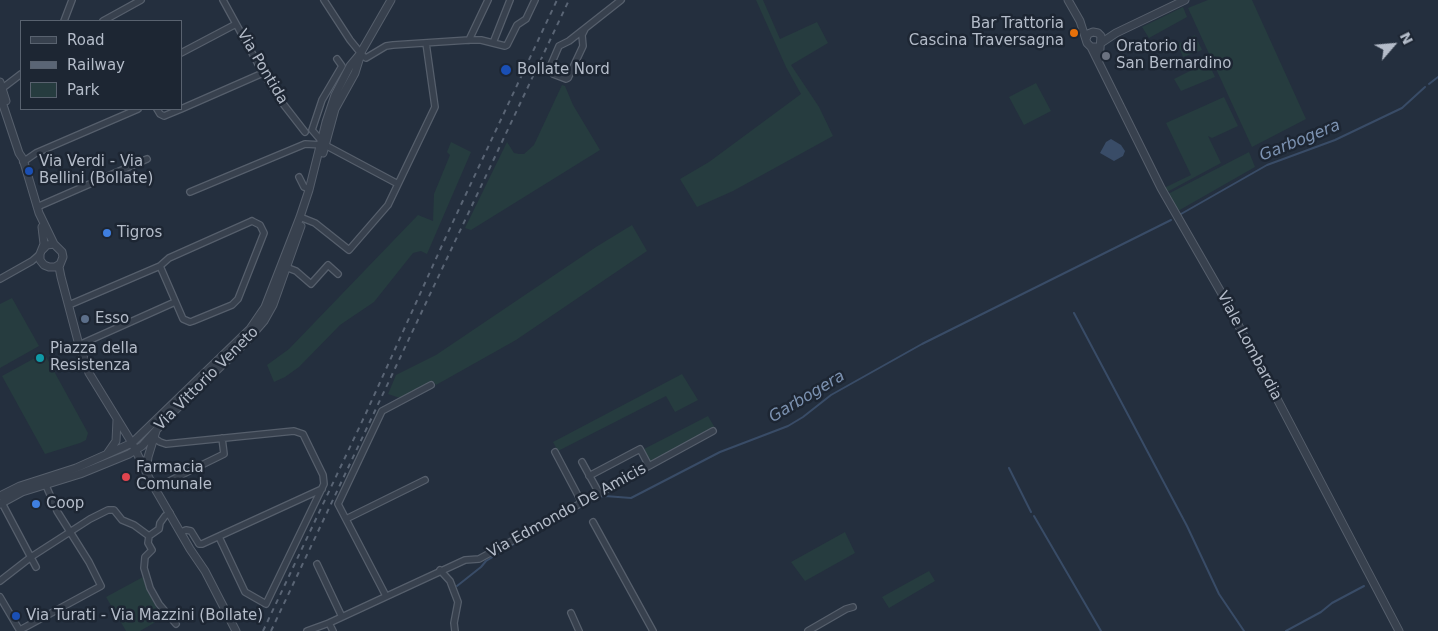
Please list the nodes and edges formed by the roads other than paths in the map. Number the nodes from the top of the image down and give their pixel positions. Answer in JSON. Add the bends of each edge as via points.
{"nodes":[{"id":1,"x":72,"y":0,"type":"edge"},
{"id":2,"x":141,"y":0,"type":"edge"},
{"id":3,"x":223,"y":0,"type":"edge"},
{"id":4,"x":324,"y":0,"type":"edge"},
{"id":5,"x":391,"y":0,"type":"edge"},
{"id":6,"x":488,"y":0,"type":"edge"},
{"id":7,"x":510,"y":0,"type":"edge"},
{"id":8,"x":535,"y":0,"type":"edge"},
{"id":9,"x":621,"y":0,"type":"edge"},
{"id":10,"x":1185,"y":0,"type":"edge"},
{"id":11,"x":1069,"y":1,"type":"edge"},
{"id":12,"x":64,"y":20,"type":"edge"},
{"id":13,"x":105,"y":20,"type":"edge"},
{"id":14,"x":1080,"y":21,"type":"junction"},
{"id":15,"x":236,"y":24,"type":"junction"},
{"id":16,"x":585,"y":29,"type":"junction"},
{"id":17,"x":1097,"y":33,"type":"junction"},
{"id":18,"x":1116,"y":33,"type":"junction"},
{"id":19,"x":1086,"y":39,"type":"junction"},
{"id":20,"x":469,"y":40,"type":"junction"},
{"id":21,"x":426,"y":43,"type":"junction"},
{"id":22,"x":493,"y":43,"type":"junction"},
{"id":23,"x":1101,"y":44,"type":"junction"},
{"id":24,"x":1091,"y":47,"type":"junction"},
{"id":25,"x":182,"y":52,"type":"edge"},
{"id":26,"x":360,"y":54,"type":"junction"},
{"id":27,"x":337,"y":59,"type":"dead end"},
{"id":28,"x":1099,"y":62,"type":"junction"},
{"id":29,"x":262,"y":73,"type":"junction"},
{"id":30,"x":20,"y":75,"type":"edge"},
{"id":31,"x":1,"y":87,"type":"edge"},
{"id":32,"x":0,"y":96,"type":"edge"},
{"id":33,"x":182,"y":109,"type":"edge"},
{"id":34,"x":136,"y":110,"type":"edge"},
{"id":35,"x":158,"y":110,"type":"edge"},
{"id":36,"x":178,"y":110,"type":"edge"},
{"id":37,"x":305,"y":132,"type":"dead end"},
{"id":38,"x":322,"y":144,"type":"junction"},
{"id":39,"x":23,"y":159,"type":"junction"},
{"id":40,"x":146,"y":159,"type":"dead end"},
{"id":41,"x":299,"y":177,"type":"dead end"},
{"id":42,"x":398,"y":184,"type":"junction"},
{"id":43,"x":309,"y":189,"type":"junction"},
{"id":44,"x":190,"y":192,"type":"dead end"},
{"id":45,"x":38,"y":210,"type":"junction"},
{"id":46,"x":302,"y":217,"type":"junction"},
{"id":47,"x":54,"y":244,"type":"junction"},
{"id":48,"x":41,"y":252,"type":"junction"},
{"id":49,"x":43,"y":264,"type":"junction"},
{"id":50,"x":60,"y":264,"type":"junction"},
{"id":51,"x":24,"y":266,"type":"junction"},
{"id":52,"x":160,"y":266,"type":"junction"},
{"id":53,"x":283,"y":266,"type":"junction"},
{"id":54,"x":51,"y":267,"type":"junction"},
{"id":55,"x":338,"y":274,"type":"dead end"},
{"id":56,"x":0,"y":279,"type":"edge"},
{"id":57,"x":175,"y":302,"type":"junction"},
{"id":58,"x":68,"y":303,"type":"junction"},
{"id":59,"x":79,"y":345,"type":"junction"},
{"id":60,"x":431,"y":384,"type":"dead end"},
{"id":61,"x":117,"y":417,"type":"junction"},
{"id":62,"x":713,"y":431,"type":"dead end"},
{"id":63,"x":152,"y":437,"type":"junction"},
{"id":64,"x":222,"y":438,"type":"junction"},
{"id":65,"x":132,"y":443,"type":"junction"},
{"id":66,"x":136,"y":451,"type":"junction"},
{"id":67,"x":555,"y":452,"type":"dead end"},
{"id":68,"x":105,"y":456,"type":"junction"},
{"id":69,"x":582,"y":462,"type":"dead end"},
{"id":70,"x":649,"y":466,"type":"junction"},
{"id":71,"x":146,"y":472,"type":"junction"},
{"id":72,"x":589,"y":476,"type":"junction"},
{"id":73,"x":424,"y":480,"type":"dead end"},
{"id":74,"x":44,"y":481,"type":"junction"},
{"id":75,"x":155,"y":488,"type":"junction"},
{"id":76,"x":322,"y":489,"type":"junction"},
{"id":77,"x":599,"y":494,"type":"junction"},
{"id":78,"x":1,"y":501,"type":"edge"},
{"id":79,"x":582,"y":503,"type":"junction"},
{"id":80,"x":170,"y":513,"type":"junction"},
{"id":81,"x":346,"y":519,"type":"junction"},
{"id":82,"x":593,"y":522,"type":"dead end"},
{"id":83,"x":70,"y":531,"type":"junction"},
{"id":84,"x":181,"y":532,"type":"junction"},
{"id":85,"x":149,"y":536,"type":"junction"},
{"id":86,"x":219,"y":536,"type":"junction"},
{"id":87,"x":31,"y":557,"type":"junction"},
{"id":88,"x":317,"y":564,"type":"dead end"},
{"id":89,"x":36,"y":567,"type":"dead end"},
{"id":90,"x":440,"y":570,"type":"junction"},
{"id":91,"x":0,"y":581,"type":"edge"},
{"id":92,"x":386,"y":596,"type":"junction"},
{"id":93,"x":0,"y":597,"type":"edge"},
{"id":94,"x":853,"y":607,"type":"dead end"},
{"id":95,"x":571,"y":613,"type":"dead end"},
{"id":96,"x":342,"y":616,"type":"junction"},
{"id":97,"x":329,"y":622,"type":"junction"},
{"id":98,"x":176,"y":624,"type":"dead end"},
{"id":99,"x":20,"y":630,"type":"edge"},
{"id":100,"x":236,"y":631,"type":"edge"},
{"id":101,"x":307,"y":631,"type":"edge"},
{"id":102,"x":334,"y":631,"type":"edge"},
{"id":103,"x":455,"y":631,"type":"edge"},
{"id":104,"x":579,"y":631,"type":"edge"},
{"id":105,"x":653,"y":631,"type":"edge"},
{"id":106,"x":808,"y":631,"type":"edge"},
{"id":107,"x":1398,"y":631,"type":"edge"}],
"edges":[{"from":1,"to":12,"type":"street"},
{"from":2,"to":13,"type":"street"},
{"from":3,"to":15,"type":"street","name":"Via Pontida"},
{"from":4,"to":26,"type":"street"},
{"from":5,"to":26,"type":"street"},
{"from":6,"to":20,"type":"street"},
{"from":7,"to":22,"type":"street"},
{"from":8,"to":22,"type":"street","via":[[526,19],[516,25],[507,44]]},
{"from":9,"to":16,"type":"street"},
{"from":10,"to":18,"type":"street"},
{"from":11,"to":14,"type":"street"},
{"from":14,"to":17,"type":"street"},
{"from":14,"to":19,"type":"street"},
{"from":15,"to":25,"type":"street"},
{"from":15,"to":29,"type":"street","name":"Via Pontida"},
{"from":16,"to":16,"type":"street","via":[[559,46],[550,67],[553,74],[568,78],[583,46]]},
{"from":17,"to":18,"type":"street"},
{"from":17,"to":19,"type":"street","via":[[1090,33]]},
{"from":17,"to":23,"type":"street","via":[[1102,38]]},
{"from":18,"to":23,"type":"street"},
{"from":19,"to":24,"type":"street"},
{"from":20,"to":21,"type":"street"},
{"from":20,"to":22,"type":"street"},
{"from":21,"to":26,"type":"street","via":[[390,45],[366,58]]},
{"from":21,"to":42,"type":"street","via":[[435,107]]},
{"from":23,"to":24,"type":"street"},
{"from":23,"to":28,"type":"street","name":"Viale Lombardia"},
{"from":24,"to":28,"type":"street","name":"Viale Lombardia"},
{"from":26,"to":38,"type":"street","name":"Via Vittorio Veneto","via":[[335,94]]},
{"from":27,"to":38,"type":"street","via":[[342,66],[322,100],[312,130]]},
{"from":28,"to":107,"type":"street","name":"Viale Lombardia","via":[[1150,167],[1222,294]]},
{"from":29,"to":33,"type":"street"},
{"from":29,"to":37,"type":"street","name":"Via Pontida"},
{"from":30,"to":31,"type":"street"},
{"from":31,"to":39,"type":"street"},
{"from":32,"to":39,"type":"street"},
{"from":34,"to":39,"type":"street"},
{"from":35,"to":36,"type":"street","via":[[162,116]]},
{"from":38,"to":42,"type":"street"},
{"from":38,"to":43,"type":"street","name":"Via Vittorio Veneto"},
{"from":38,"to":44,"type":"street","via":[[305,144]]},
{"from":38,"to":46,"type":"street","name":"Via Vittorio Veneto"},
{"from":39,"to":45,"type":"street"},
{"from":40,"to":45,"type":"street"},
{"from":41,"to":43,"type":"street","via":[[304,187]]},
{"from":42,"to":46,"type":"street","via":[[388,205],[349,250],[324,229]]},
{"from":43,"to":46,"type":"street","name":"Via Vittorio Veneto"},
{"from":45,"to":47,"type":"street"},
{"from":45,"to":48,"type":"street","via":[[44,236]]},
{"from":46,"to":53,"type":"street","name":"Via Vittorio Veneto"},
{"from":47,"to":48,"type":"street","via":[[47,245]]},
{"from":47,"to":50,"type":"street","via":[[62,252]]},
{"from":48,"to":49,"type":"street"},
{"from":48,"to":51,"type":"street"},
{"from":49,"to":51,"type":"street"},
{"from":49,"to":54,"type":"street"},
{"from":50,"to":54,"type":"street"},
{"from":50,"to":58,"type":"street"},
{"from":51,"to":56,"type":"street"},
{"from":52,"to":57,"type":"street"},
{"from":52,"to":57,"type":"street","via":[[169,258],[248,222],[257,222],[263,229],[240,295],[232,305],[190,322],[183,319]]},
{"from":52,"to":58,"type":"street"},
{"from":53,"to":55,"type":"street","via":[[296,271],[311,284],[328,265]]},
{"from":53,"to":63,"type":"street","name":"Via Vittorio Veneto","via":[[273,305],[256,332]]},
{"from":53,"to":65,"type":"street","name":"Via Vittorio Veneto","via":[[265,307],[250,329]]},
{"from":54,"to":58,"type":"street"},
{"from":57,"to":59,"type":"street"},
{"from":58,"to":59,"type":"street"},
{"from":59,"to":61,"type":"street","via":[[91,378]]},
{"from":60,"to":81,"type":"street","via":[[382,411],[338,504]]},
{"from":61,"to":65,"type":"street"},
{"from":61,"to":68,"type":"street","via":[[116,441]]},
{"from":62,"to":70,"type":"street","name":"Via Edmondo De Amicis"},
{"from":63,"to":64,"type":"street","via":[[166,444]]},
{"from":63,"to":66,"type":"street","name":"Via Vittorio Veneto"},
{"from":63,"to":71,"type":"street"},
{"from":64,"to":75,"type":"street","via":[[224,454]]},
{"from":64,"to":76,"type":"street","via":[[289,431],[303,434],[323,476]]},
{"from":65,"to":66,"type":"street"},
{"from":65,"to":68,"type":"street","name":"Via Vittorio Veneto"},
{"from":66,"to":71,"type":"street"},
{"from":66,"to":74,"type":"street","name":"Via Vittorio Veneto","via":[[80,474]]},
{"from":67,"to":79,"type":"street"},
{"from":68,"to":74,"type":"street","name":"Via Vittorio Veneto"},
{"from":69,"to":72,"type":"street"},
{"from":70,"to":72,"type":"street","via":[[640,449]]},
{"from":70,"to":77,"type":"street","name":"Via Edmondo De Amicis"},
{"from":71,"to":75,"type":"street"},
{"from":72,"to":77,"type":"street"},
{"from":73,"to":81,"type":"street"},
{"from":74,"to":78,"type":"street","name":"Via Vittorio Veneto","via":[[20,486]]},
{"from":74,"to":83,"type":"street","via":[[50,498]]},
{"from":75,"to":80,"type":"street"},
{"from":76,"to":86,"type":"street"},
{"from":76,"to":86,"type":"street","via":[[266,604],[245,592]]},
{"from":77,"to":79,"type":"street","name":"Via Edmondo De Amicis"},
{"from":78,"to":87,"type":"street"},
{"from":79,"to":90,"type":"street","name":"Via Edmondo De Amicis","via":[[479,558]]},
{"from":80,"to":84,"type":"street"},
{"from":80,"to":85,"type":"street","via":[[160,523],[160,529]]},
{"from":81,"to":92,"type":"street"},
{"from":82,"to":105,"type":"street"},
{"from":83,"to":85,"type":"street","via":[[108,510],[114,510],[122,520]]},
{"from":83,"to":87,"type":"street"},
{"from":83,"to":99,"type":"street","via":[[101,586]]},
{"from":84,"to":86,"type":"street","via":[[191,531],[200,545]]},
{"from":84,"to":100,"type":"street"},
{"from":85,"to":98,"type":"street","via":[[152,550],[145,557],[144,568],[150,588]]},
{"from":87,"to":89,"type":"street"},
{"from":87,"to":91,"type":"street"},
{"from":88,"to":96,"type":"street"},
{"from":90,"to":92,"type":"street","name":"Via Edmondo De Amicis"},
{"from":90,"to":103,"type":"street","via":[[450,581],[458,602]]},
{"from":92,"to":96,"type":"street","name":"Via Edmondo De Amicis"},
{"from":93,"to":99,"type":"street"},
{"from":94,"to":106,"type":"street"},
{"from":95,"to":104,"type":"street"},
{"from":96,"to":97,"type":"street","name":"Via Edmondo De Amicis"},
{"from":97,"to":101,"type":"street","name":"Via Edmondo De Amicis"},
{"from":97,"to":102,"type":"street"}]}
